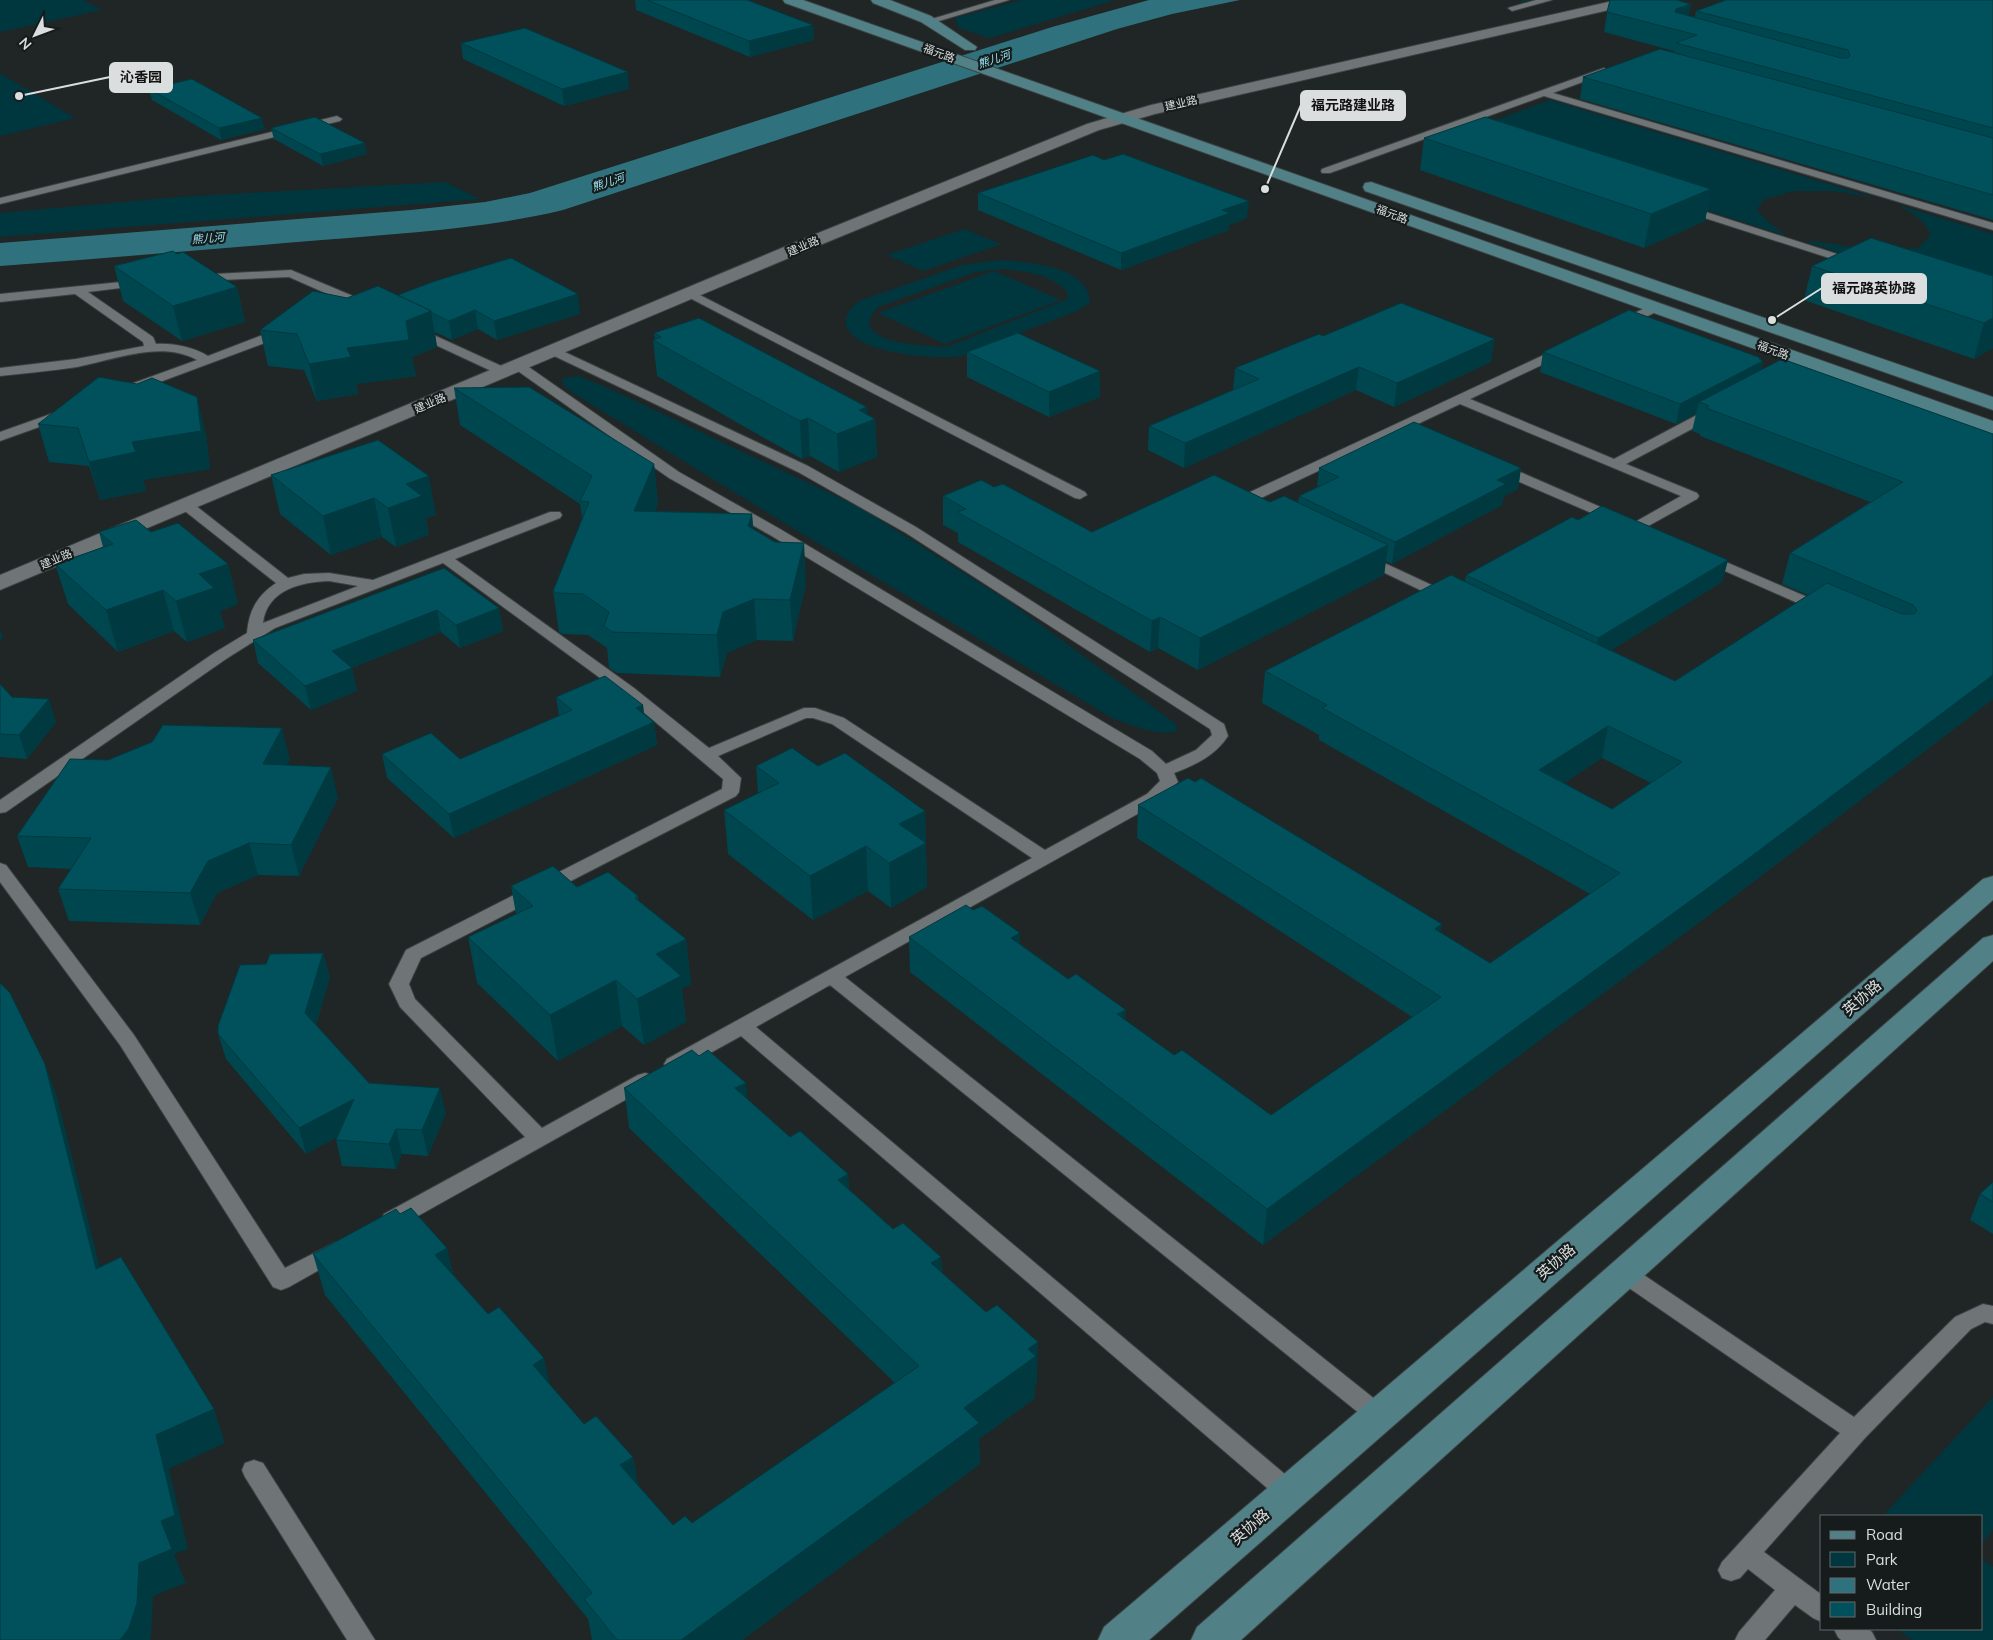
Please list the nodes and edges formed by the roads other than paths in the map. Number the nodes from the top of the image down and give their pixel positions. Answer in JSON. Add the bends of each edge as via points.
{"nodes":[{"id":1,"x":790,"y":0,"type":"edge"},
{"id":2,"x":1005,"y":0,"type":"edge"},
{"id":3,"x":1548,"y":0,"type":"edge"},
{"id":4,"x":1635,"y":0,"type":"edge"},
{"id":5,"x":875,"y":6,"type":"edge"},
{"id":6,"x":1512,"y":8,"type":"dead end"},
{"id":7,"x":929,"y":21,"type":"junction"},
{"id":8,"x":859,"y":40,"type":"dead end"},
{"id":9,"x":944,"y":55,"type":"junction"},
{"id":10,"x":1022,"y":65,"type":"dead end"},
{"id":11,"x":1617,"y":67,"type":"edge"},
{"id":12,"x":1068,"y":81,"type":"dead end"},
{"id":13,"x":1544,"y":93,"type":"junction"},
{"id":14,"x":1122,"y":109,"type":"junction"},
{"id":15,"x":1151,"y":110,"type":"junction"},
{"id":16,"x":337,"y":119,"type":"dead end"},
{"id":17,"x":1177,"y":119,"type":"dead end"},
{"id":18,"x":1442,"y":130,"type":"junction"},
{"id":19,"x":1461,"y":136,"type":"edge"},
{"id":20,"x":1308,"y":165,"type":"dead end"},
{"id":21,"x":1326,"y":171,"type":"junction"},
{"id":22,"x":0,"y":201,"type":"edge"},
{"id":23,"x":1670,"y":203,"type":"edge"},
{"id":24,"x":1993,"y":227,"type":"edge"},
{"id":25,"x":1870,"y":268,"type":"edge"},
{"id":26,"x":181,"y":280,"type":"edge"},
{"id":27,"x":152,"y":282,"type":"edge"},
{"id":28,"x":76,"y":289,"type":"junction"},
{"id":29,"x":690,"y":294,"type":"junction"},
{"id":30,"x":0,"y":298,"type":"edge"},
{"id":31,"x":360,"y":303,"type":"junction"},
{"id":32,"x":1654,"y":308,"type":"junction"},
{"id":33,"x":342,"y":310,"type":"edge"},
{"id":34,"x":377,"y":312,"type":"edge"},
{"id":35,"x":403,"y":325,"type":"edge"},
{"id":36,"x":297,"y":327,"type":"edge"},
{"id":37,"x":1610,"y":328,"type":"edge"},
{"id":38,"x":1575,"y":345,"type":"edge"},
{"id":39,"x":151,"y":348,"type":"junction"},
{"id":40,"x":554,"y":351,"type":"junction"},
{"id":41,"x":207,"y":360,"type":"junction"},
{"id":42,"x":1808,"y":362,"type":"junction"},
{"id":43,"x":511,"y":369,"type":"junction"},
{"id":44,"x":0,"y":372,"type":"edge"},
{"id":45,"x":1790,"y":372,"type":"edge"},
{"id":46,"x":117,"y":394,"type":"edge"},
{"id":47,"x":1460,"y":399,"type":"junction"},
{"id":48,"x":1729,"y":404,"type":"edge"},
{"id":49,"x":1993,"y":404,"type":"edge"},
{"id":50,"x":72,"y":410,"type":"edge"},
{"id":51,"x":1403,"y":426,"type":"junction"},
{"id":52,"x":1993,"y":428,"type":"edge"},
{"id":53,"x":1421,"y":434,"type":"edge"},
{"id":54,"x":0,"y":437,"type":"edge"},
{"id":55,"x":1483,"y":461,"type":"edge"},
{"id":56,"x":1615,"y":464,"type":"junction"},
{"id":57,"x":1080,"y":495,"type":"dead end"},
{"id":58,"x":186,"y":505,"type":"junction"},
{"id":59,"x":555,"y":514,"type":"dead end"},
{"id":60,"x":1279,"y":516,"type":"edge"},
{"id":61,"x":1636,"y":527,"type":"junction"},
{"id":62,"x":1654,"y":535,"type":"edge"},
{"id":63,"x":1350,"y":551,"type":"edge"},
{"id":64,"x":1690,"y":551,"type":"edge"},
{"id":65,"x":445,"y":558,"type":"junction"},
{"id":66,"x":0,"y":583,"type":"edge"},
{"id":67,"x":286,"y":584,"type":"junction"},
{"id":68,"x":374,"y":585,"type":"junction"},
{"id":69,"x":1458,"y":603,"type":"edge"},
{"id":70,"x":1834,"y":613,"type":"edge"},
{"id":71,"x":254,"y":636,"type":"junction"},
{"id":72,"x":707,"y":755,"type":"junction"},
{"id":73,"x":1164,"y":771,"type":"junction"},
{"id":74,"x":0,"y":808,"type":"edge"},
{"id":75,"x":1045,"y":858,"type":"junction"},
{"id":76,"x":0,"y":869,"type":"edge"},
{"id":77,"x":1993,"y":885,"type":"edge"},
{"id":78,"x":1993,"y":945,"type":"edge"},
{"id":79,"x":832,"y":976,"type":"junction"},
{"id":80,"x":742,"y":1026,"type":"junction"},
{"id":81,"x":539,"y":1138,"type":"junction"},
{"id":82,"x":376,"y":1229,"type":"edge"},
{"id":83,"x":350,"y":1243,"type":"edge"},
{"id":84,"x":1624,"y":1274,"type":"junction"},
{"id":85,"x":1993,"y":1315,"type":"edge"},
{"id":86,"x":1378,"y":1415,"type":"junction"},
{"id":87,"x":1856,"y":1430,"type":"junction"},
{"id":88,"x":254,"y":1470,"type":"dead end"},
{"id":89,"x":1290,"y":1493,"type":"junction"},
{"id":90,"x":1793,"y":1588,"type":"junction"},
{"id":91,"x":1820,"y":1608,"type":"edge"},
{"id":92,"x":1849,"y":1630,"type":"edge"},
{"id":93,"x":362,"y":1640,"type":"edge"},
{"id":94,"x":1119,"y":1640,"type":"edge"},
{"id":95,"x":1212,"y":1640,"type":"edge"},
{"id":96,"x":1748,"y":1640,"type":"edge"},
{"id":97,"x":1863,"y":1640,"type":"edge"}],
"edges":[{"from":1,"to":9,"type":"main road","name":"福元路"},
{"from":2,"to":7,"type":"lane"},
{"from":3,"to":6,"type":"lane"},
{"from":4,"to":15,"type":"street","name":"建业路"},
{"from":5,"to":7,"type":"main road","via":[[910,11]]},
{"from":5,"to":7,"type":"main road","name":"福元路","via":[[976,49]]},
{"from":8,"to":9,"type":"main road"},
{"from":9,"to":14,"type":"main road","name":"福元路","via":[[997,74]]},
{"from":10,"to":12,"type":"main road"},
{"from":11,"to":13,"type":"lane"},
{"from":13,"to":18,"type":"lane"},
{"from":13,"to":24,"type":"lane"},
{"from":14,"to":15,"type":"street","name":"建业路"},
{"from":14,"to":29,"type":"street","name":"建业路","via":[[1066,138]]},
{"from":14,"to":32,"type":"main road","name":"福元路"},
{"from":15,"to":17,"type":"main road"},
{"from":16,"to":22,"type":"lane"},
{"from":18,"to":19,"type":"lane"},
{"from":18,"to":21,"type":"lane"},
{"from":20,"to":21,"type":"main road","name":"福元路"},
{"from":21,"to":49,"type":"main road","name":"福元路"},
{"from":23,"to":25,"type":"lane"},
{"from":26,"to":31,"type":"lane","via":[[291,273]]},
{"from":27,"to":28,"type":"lane"},
{"from":28,"to":30,"type":"lane"},
{"from":28,"to":39,"type":"lane","via":[[149,340]]},
{"from":29,"to":40,"type":"street","name":"建业路"},
{"from":29,"to":57,"type":"lane"},
{"from":31,"to":33,"type":"lane"},
{"from":31,"to":34,"type":"lane"},
{"from":32,"to":37,"type":"lane"},
{"from":32,"to":42,"type":"main road","name":"福元路"},
{"from":35,"to":43,"type":"lane"},
{"from":36,"to":41,"type":"lane"},
{"from":38,"to":47,"type":"lane"},
{"from":39,"to":41,"type":"lane","via":[[168,347]]},
{"from":39,"to":44,"type":"lane","via":[[76,363]]},
{"from":40,"to":43,"type":"street","name":"建业路"},
{"from":40,"to":73,"type":"lane","via":[[804,468],[911,530],[1218,727],[1220,736],[1210,749],[1190,762]]},
{"from":41,"to":46,"type":"lane"},
{"from":42,"to":45,"type":"lane"},
{"from":42,"to":52,"type":"main road","name":"福元路"},
{"from":43,"to":58,"type":"street","name":"建业路"},
{"from":43,"to":73,"type":"lane","via":[[674,475],[775,532],[1146,755]]},
{"from":47,"to":51,"type":"lane"},
{"from":47,"to":56,"type":"lane"},
{"from":48,"to":56,"type":"lane"},
{"from":50,"to":54,"type":"lane"},
{"from":51,"to":53,"type":"lane"},
{"from":51,"to":60,"type":"lane","via":[[1253,496],[1261,508]]},
{"from":55,"to":61,"type":"lane"},
{"from":56,"to":61,"type":"lane","via":[[1692,496]]},
{"from":58,"to":66,"type":"street","name":"建业路"},
{"from":58,"to":67,"type":"lane"},
{"from":59,"to":65,"type":"lane"},
{"from":61,"to":62,"type":"lane"},
{"from":63,"to":69,"type":"lane"},
{"from":64,"to":70,"type":"lane"},
{"from":65,"to":68,"type":"lane"},
{"from":65,"to":72,"type":"lane","via":[[644,703]]},
{"from":67,"to":68,"type":"lane","via":[[314,578],[340,578]]},
{"from":67,"to":71,"type":"lane","via":[[266,600],[257,613]]},
{"from":68,"to":71,"type":"lane","via":[[270,625]]},
{"from":71,"to":74,"type":"lane","via":[[220,656]]},
{"from":72,"to":75,"type":"lane","via":[[804,713],[815,713],[838,721]]},
{"from":72,"to":81,"type":"lane","via":[[732,778],[730,792],[413,954],[399,984],[407,1002]]},
{"from":73,"to":75,"type":"lane","via":[[1168,782],[1153,798]]},
{"from":75,"to":79,"type":"lane"},
{"from":76,"to":83,"type":"lane","via":[[127,1040],[281,1281]]},
{"from":77,"to":86,"type":"main road","name":"英协路"},
{"from":78,"to":84,"type":"main road"},
{"from":79,"to":80,"type":"lane"},
{"from":79,"to":86,"type":"lane"},
{"from":80,"to":81,"type":"lane"},
{"from":80,"to":89,"type":"lane"},
{"from":81,"to":82,"type":"lane"},
{"from":84,"to":87,"type":"lane"},
{"from":84,"to":95,"type":"main road"},
{"from":85,"to":87,"type":"lane","via":[[1983,1314],[1964,1323]]},
{"from":86,"to":89,"type":"main road","name":"英协路"},
{"from":87,"to":90,"type":"lane","via":[[1738,1562]]},
{"from":88,"to":93,"type":"lane"},
{"from":89,"to":94,"type":"main road","name":"英协路"},
{"from":90,"to":91,"type":"lane"},
{"from":90,"to":96,"type":"lane"},
{"from":92,"to":97,"type":"lane"}]}
